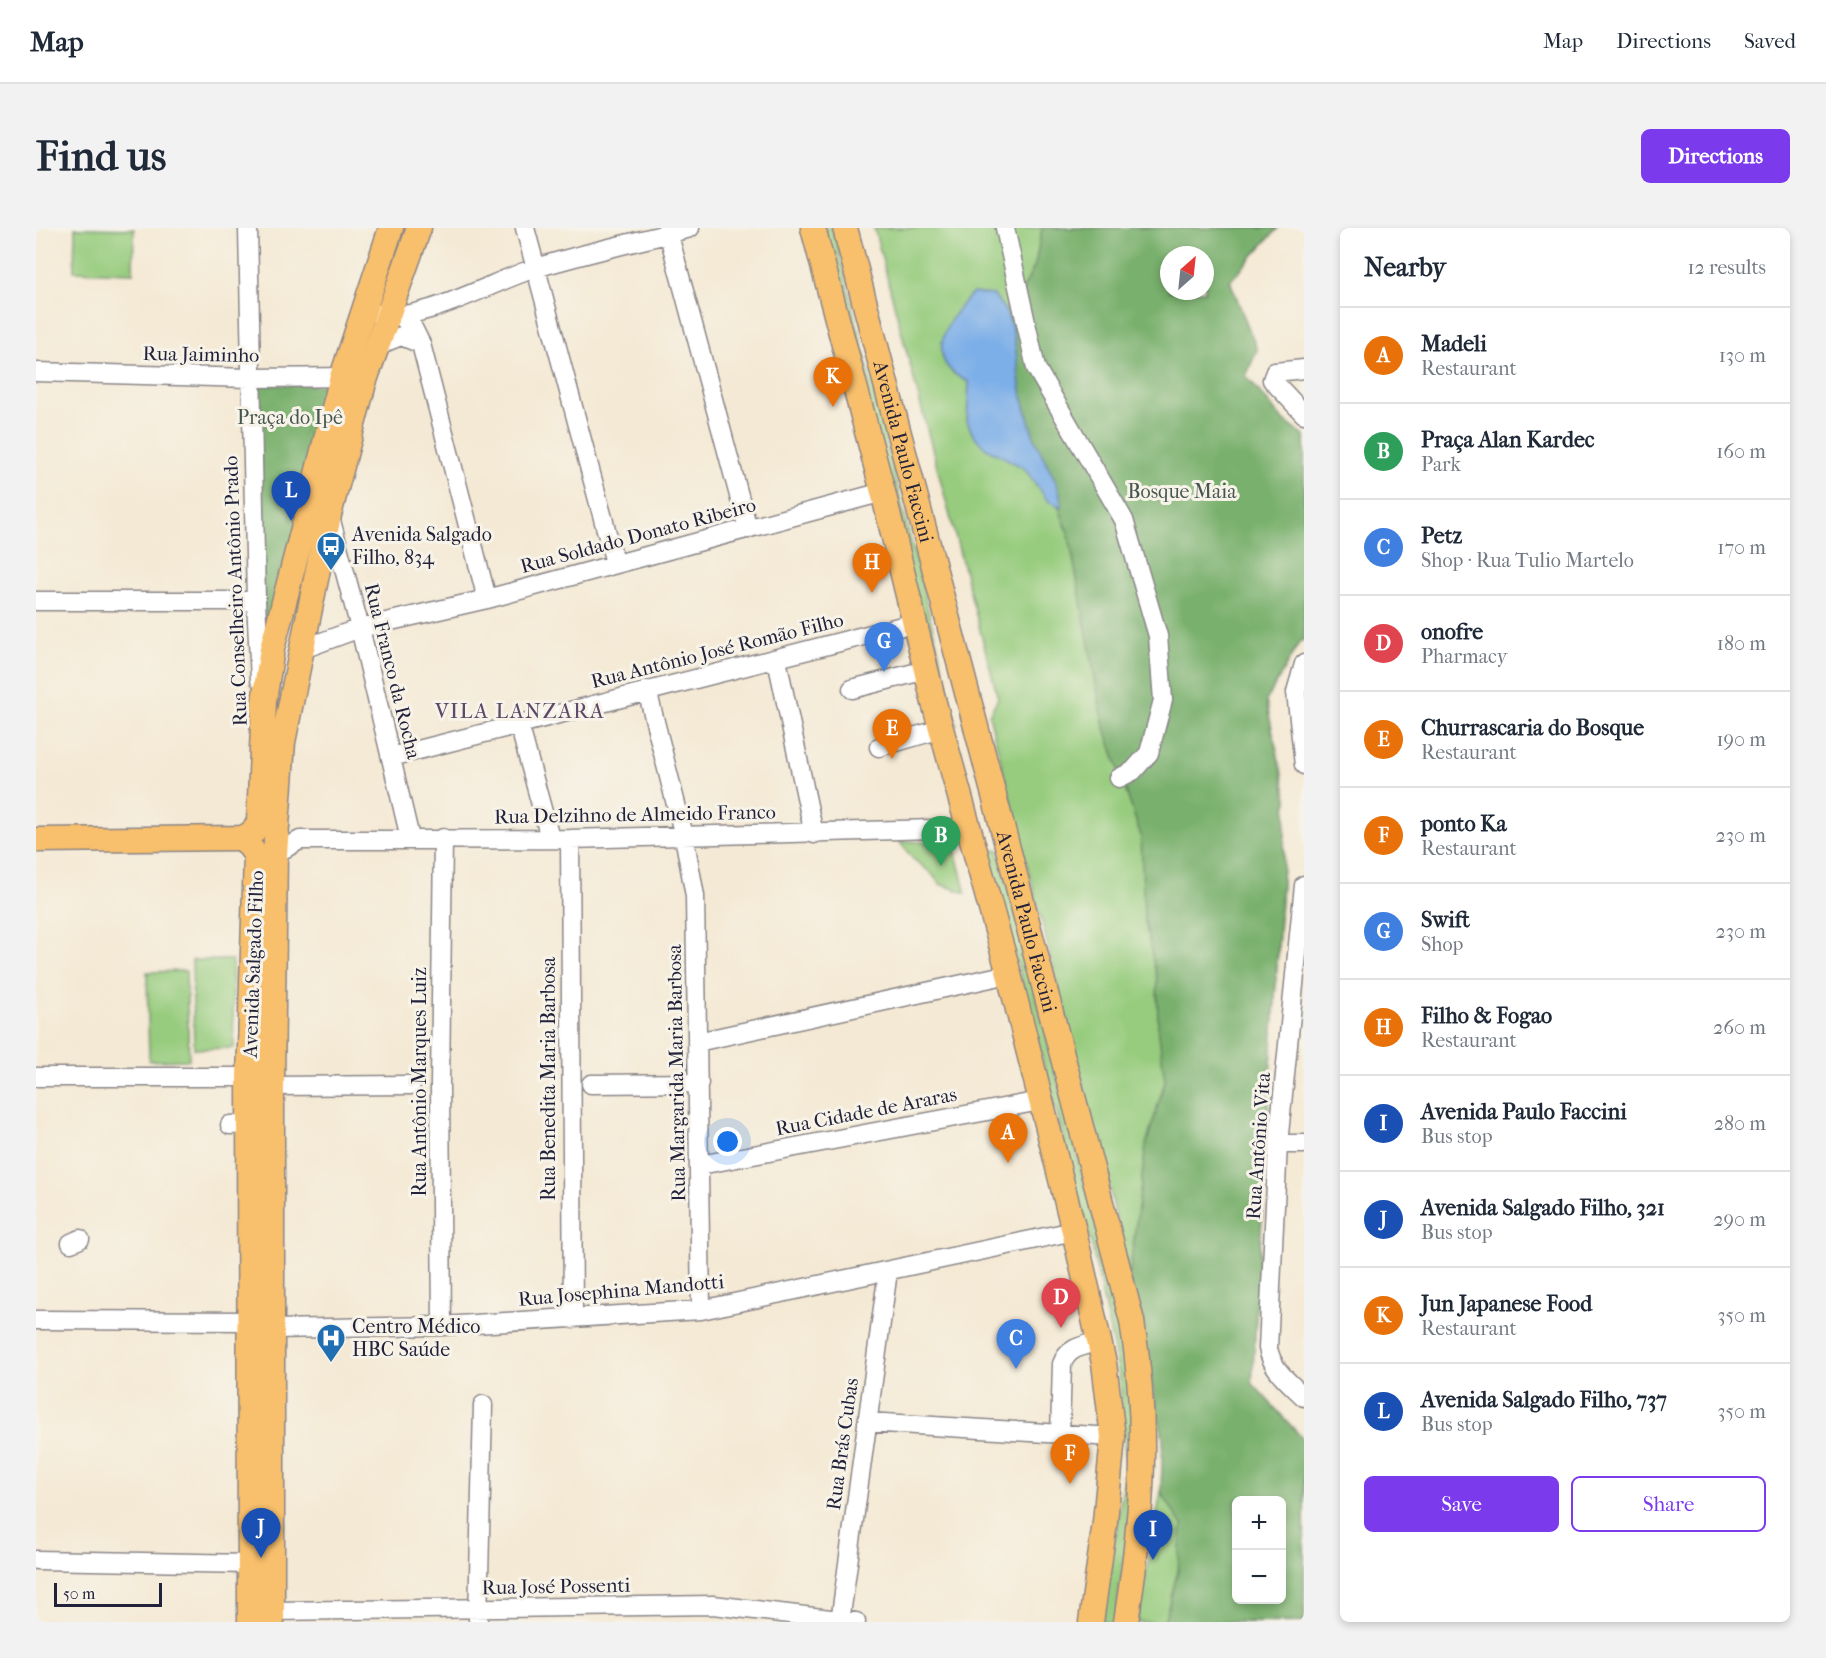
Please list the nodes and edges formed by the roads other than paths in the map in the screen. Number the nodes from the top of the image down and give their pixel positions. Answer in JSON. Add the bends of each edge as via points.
{"nodes":[{"id":1,"x":248,"y":228,"type":"edge"},
{"id":2,"x":391,"y":228,"type":"edge"},
{"id":3,"x":419,"y":228,"type":"edge"},
{"id":4,"x":525,"y":228,"type":"edge"},
{"id":5,"x":690,"y":228,"type":"edge"},
{"id":6,"x":813,"y":228,"type":"edge"},
{"id":7,"x":845,"y":228,"type":"edge"},
{"id":8,"x":1005,"y":228,"type":"edge"},
{"id":9,"x":668,"y":231,"type":"edge"},
{"id":10,"x":536,"y":267,"type":"junction"},
{"id":11,"x":399,"y":283,"type":"junction"},
{"id":12,"x":364,"y":306,"type":"junction"},
{"id":13,"x":424,"y":310,"type":"junction"},
{"id":14,"x":394,"y":316,"type":"junction"},
{"id":15,"x":421,"y":344,"type":"junction"},
{"id":16,"x":374,"y":352,"type":"junction"},
{"id":17,"x":1304,"y":369,"type":"edge"},
{"id":18,"x":36,"y":372,"type":"edge"},
{"id":19,"x":250,"y":378,"type":"junction"},
{"id":20,"x":353,"y":380,"type":"junction"},
{"id":21,"x":1304,"y":414,"type":"edge"},
{"id":22,"x":883,"y":492,"type":"junction"},
{"id":23,"x":329,"y":515,"type":"junction"},
{"id":24,"x":748,"y":529,"type":"junction"},
{"id":25,"x":615,"y":563,"type":"junction"},
{"id":26,"x":487,"y":599,"type":"junction"},
{"id":27,"x":36,"y":601,"type":"edge"},
{"id":28,"x":256,"y":601,"type":"junction"},
{"id":29,"x":914,"y":623,"type":"junction"},
{"id":30,"x":360,"y":628,"type":"junction"},
{"id":31,"x":300,"y":650,"type":"junction"},
{"id":32,"x":777,"y":660,"type":"junction"},
{"id":33,"x":1304,"y":664,"type":"edge"},
{"id":34,"x":926,"y":670,"type":"junction"},
{"id":35,"x":852,"y":689,"type":"dead end"},
{"id":36,"x":647,"y":690,"type":"junction"},
{"id":37,"x":934,"y":703,"type":"junction"},
{"id":38,"x":519,"y":724,"type":"junction"},
{"id":39,"x":941,"y":729,"type":"junction"},
{"id":40,"x":978,"y":734,"type":"junction"},
{"id":41,"x":263,"y":735,"type":"junction"},
{"id":42,"x":879,"y":747,"type":"dead end"},
{"id":43,"x":391,"y":757,"type":"junction"},
{"id":44,"x":1304,"y":765,"type":"edge"},
{"id":45,"x":1126,"y":774,"type":"dead end"},
{"id":46,"x":277,"y":819,"type":"junction"},
{"id":47,"x":970,"y":828,"type":"junction"},
{"id":48,"x":814,"y":834,"type":"junction"},
{"id":49,"x":684,"y":836,"type":"junction"},
{"id":50,"x":243,"y":838,"type":"junction"},
{"id":51,"x":410,"y":838,"type":"junction"},
{"id":52,"x":443,"y":838,"type":"junction"},
{"id":53,"x":550,"y":838,"type":"junction"},
{"id":54,"x":570,"y":839,"type":"junction"},
{"id":55,"x":36,"y":840,"type":"edge"},
{"id":56,"x":300,"y":840,"type":"junction"},
{"id":57,"x":1007,"y":845,"type":"junction"},
{"id":58,"x":275,"y":854,"type":"junction"},
{"id":59,"x":1304,"y":885,"type":"edge"},
{"id":60,"x":1009,"y":974,"type":"junction"},
{"id":61,"x":698,"y":1042,"type":"junction"},
{"id":62,"x":36,"y":1077,"type":"edge"},
{"id":63,"x":249,"y":1077,"type":"junction"},
{"id":64,"x":699,"y":1083,"type":"junction"},
{"id":65,"x":591,"y":1084,"type":"dead end"},
{"id":66,"x":411,"y":1085,"type":"dead end"},
{"id":67,"x":272,"y":1086,"type":"junction"},
{"id":68,"x":1040,"y":1101,"type":"junction"},
{"id":69,"x":1278,"y":1144,"type":"junction"},
{"id":70,"x":1304,"y":1144,"type":"edge"},
{"id":71,"x":700,"y":1165,"type":"junction"},
{"id":72,"x":1074,"y":1230,"type":"junction"},
{"id":73,"x":888,"y":1271,"type":"junction"},
{"id":74,"x":701,"y":1310,"type":"junction"},
{"id":75,"x":573,"y":1319,"type":"junction"},
{"id":76,"x":36,"y":1320,"type":"edge"},
{"id":77,"x":249,"y":1321,"type":"junction"},
{"id":78,"x":442,"y":1326,"type":"junction"},
{"id":79,"x":272,"y":1329,"type":"junction"},
{"id":80,"x":1099,"y":1341,"type":"junction"},
{"id":81,"x":1304,"y":1397,"type":"edge"},
{"id":82,"x":483,"y":1406,"type":"dead end"},
{"id":83,"x":867,"y":1422,"type":"junction"},
{"id":84,"x":1060,"y":1434,"type":"junction"},
{"id":85,"x":1113,"y":1437,"type":"junction"},
{"id":86,"x":36,"y":1560,"type":"edge"},
{"id":87,"x":250,"y":1564,"type":"junction"},
{"id":88,"x":478,"y":1616,"type":"edge"},
{"id":89,"x":272,"y":1617,"type":"edge"},
{"id":90,"x":846,"y":1621,"type":"edge"},
{"id":91,"x":250,"y":1622,"type":"edge"},
{"id":92,"x":1091,"y":1622,"type":"edge"},
{"id":93,"x":1126,"y":1622,"type":"edge"}],
"edges":[{"from":1,"to":19,"type":"street","name":"Rua Conselheiro Antônio Prado"},
{"from":2,"to":12,"type":"main road","name":"Avenida Salgado Filho"},
{"from":3,"to":11,"type":"main road","name":"Avenida Salgado Filho"},
{"from":4,"to":10,"type":"street"},
{"from":5,"to":9,"type":"street"},
{"from":6,"to":22,"type":"main road","name":"Avenida Paulo Faccini"},
{"from":7,"to":40,"type":"main road","name":"Avenida Paulo Faccini"},
{"from":8,"to":45,"type":"street","via":[[1036,368],[1124,520],[1158,636],[1163,700],[1149,753]]},
{"from":9,"to":10,"type":"street"},
{"from":9,"to":24,"type":"street"},
{"from":10,"to":13,"type":"street"},
{"from":10,"to":25,"type":"street"},
{"from":11,"to":13,"type":"street","via":[[407,301]]},
{"from":11,"to":14,"type":"main road","name":"Avenida Salgado Filho"},
{"from":12,"to":14,"type":"street","via":[[375,313]]},
{"from":12,"to":20,"type":"main road","name":"Avenida Salgado Filho"},
{"from":13,"to":14,"type":"street"},
{"from":14,"to":15,"type":"street","via":[[413,328]]},
{"from":14,"to":16,"type":"main road","name":"Avenida Salgado Filho"},
{"from":15,"to":16,"type":"street","via":[[401,336]]},
{"from":15,"to":26,"type":"street"},
{"from":16,"to":20,"type":"main road","name":"Avenida Salgado Filho"},
{"from":17,"to":21,"type":"street","via":[[1275,372],[1272,380]]},
{"from":18,"to":19,"type":"street","name":"Rua Jaiminho"},
{"from":19,"to":20,"type":"street","name":"Rua Jaiminho"},
{"from":19,"to":28,"type":"street","name":"Rua Conselheiro Antônio Prado"},
{"from":20,"to":23,"type":"main road","name":"Avenida Salgado Filho"},
{"from":20,"to":41,"type":"main road","name":"Avenida Salgado Filho","via":[[272,649]]},
{"from":22,"to":24,"type":"street","name":"Rua Soldado Donato Ribeiro"},
{"from":22,"to":29,"type":"main road","name":"Avenida Paulo Faccini"},
{"from":23,"to":30,"type":"street","name":"Rua Franco da Rocha"},
{"from":23,"to":31,"type":"main road","name":"Avenida Salgado Filho"},
{"from":24,"to":25,"type":"street","name":"Rua Soldado Donato Ribeiro"},
{"from":25,"to":26,"type":"street","name":"Rua Soldado Donato Ribeiro"},
{"from":26,"to":30,"type":"street","name":"Rua Soldado Donato Ribeiro"},
{"from":27,"to":28,"type":"street"},
{"from":28,"to":41,"type":"street","name":"Rua Conselheiro Antônio Prado"},
{"from":29,"to":32,"type":"street","name":"Rua Antônio José Romão Filho"},
{"from":29,"to":34,"type":"main road","name":"Avenida Paulo Faccini"},
{"from":30,"to":31,"type":"street","name":"Rua Soldado Donato Ribeiro"},
{"from":30,"to":43,"type":"street","name":"Rua Franco da Rocha"},
{"from":31,"to":46,"type":"main road","name":"Avenida Salgado Filho","via":[[283,742]]},
{"from":32,"to":36,"type":"street","name":"Rua Antônio José Romão Filho"},
{"from":32,"to":48,"type":"street"},
{"from":33,"to":44,"type":"street","via":[[1296,692]]},
{"from":34,"to":35,"type":"street"},
{"from":34,"to":37,"type":"main road","name":"Avenida Paulo Faccini"},
{"from":36,"to":38,"type":"street","name":"Rua Antônio José Romão Filho"},
{"from":36,"to":49,"type":"street","name":"Rua Margarida Maria Barbosa"},
{"from":37,"to":39,"type":"main road","name":"Avenida Paulo Faccini"},
{"from":37,"to":40,"type":"main road","via":[[951,739],[961,744]]},
{"from":38,"to":43,"type":"street","name":"Rua Antônio José Romão Filho"},
{"from":38,"to":53,"type":"street"},
{"from":39,"to":42,"type":"street"},
{"from":39,"to":47,"type":"main road","name":"Avenida Paulo Faccini"},
{"from":40,"to":57,"type":"main road","name":"Avenida Paulo Faccini"},
{"from":41,"to":50,"type":"main road","name":"Avenida Salgado Filho","via":[[259,822]]},
{"from":43,"to":51,"type":"street","name":"Rua Franco da Rocha"},
{"from":46,"to":56,"type":"street"},
{"from":46,"to":58,"type":"main road","name":"Avenida Salgado Filho"},
{"from":47,"to":48,"type":"street","name":"Rua Delzihno de Almeido Franco"},
{"from":47,"to":57,"type":"main road"},
{"from":47,"to":60,"type":"main road","name":"Avenida Paulo Faccini"},
{"from":48,"to":49,"type":"street","name":"Rua Delzihno de Almeido Franco"},
{"from":49,"to":54,"type":"street","name":"Rua Delzihno de Almeido Franco"},
{"from":49,"to":61,"type":"street","name":"Rua Margarida Maria Barbosa","via":[[695,896]]},
{"from":50,"to":55,"type":"main road"},
{"from":50,"to":63,"type":"main road","name":"Avenida Salgado Filho","via":[[256,855]]},
{"from":51,"to":52,"type":"street","name":"Rua Delzihno de Almeido Franco"},
{"from":51,"to":56,"type":"street","name":"Rua Delzihno de Almeido Franco"},
{"from":52,"to":53,"type":"street","name":"Rua Delzihno de Almeido Franco"},
{"from":52,"to":78,"type":"street","name":"Rua Antônio Marques Luiz"},
{"from":53,"to":54,"type":"street","name":"Rua Delzihno de Almeido Franco"},
{"from":54,"to":75,"type":"street","name":"Rua Benedita Maria Barbosa"},
{"from":56,"to":58,"type":"street","name":"Rua Delzihno de Almeido Franco"},
{"from":57,"to":93,"type":"main road","name":"Avenida Paulo Faccini","via":[[1129,1310],[1141,1377],[1144,1440],[1139,1538]]},
{"from":58,"to":67,"type":"main road","name":"Avenida Salgado Filho"},
{"from":59,"to":69,"type":"street","name":"Rua Antônio Vita"},
{"from":60,"to":61,"type":"street"},
{"from":60,"to":68,"type":"main road","name":"Avenida Paulo Faccini"},
{"from":61,"to":64,"type":"street","name":"Rua Margarida Maria Barbosa"},
{"from":62,"to":63,"type":"street","via":[[160,1084]]},
{"from":63,"to":77,"type":"main road","name":"Avenida Salgado Filho","via":[[239,1124]]},
{"from":64,"to":65,"type":"street"},
{"from":64,"to":71,"type":"street","name":"Rua Margarida Maria Barbosa"},
{"from":66,"to":67,"type":"street"},
{"from":67,"to":79,"type":"main road","name":"Avenida Salgado Filho"},
{"from":68,"to":71,"type":"street","name":"Rua Cidade de Araras"},
{"from":68,"to":72,"type":"main road","name":"Avenida Paulo Faccini"},
{"from":69,"to":70,"type":"street"},
{"from":69,"to":81,"type":"street","name":"Rua Antônio Vita","via":[[1268,1348],[1270,1361]]},
{"from":71,"to":74,"type":"street","name":"Rua Margarida Maria Barbosa"},
{"from":72,"to":73,"type":"street","name":"Rua Josephina Mandotti"},
{"from":72,"to":80,"type":"main road","name":"Avenida Paulo Faccini"},
{"from":73,"to":74,"type":"street","name":"Rua Josephina Mandotti"},
{"from":73,"to":83,"type":"street","name":"Rua Brás Cubas"},
{"from":74,"to":75,"type":"street","name":"Rua Josephina Mandotti"},
{"from":75,"to":78,"type":"street","name":"Rua Josephina Mandotti"},
{"from":76,"to":77,"type":"street"},
{"from":77,"to":87,"type":"main road","name":"Avenida Salgado Filho"},
{"from":78,"to":79,"type":"street","name":"Rua Josephina Mandotti"},
{"from":79,"to":89,"type":"main road","name":"Avenida Salgado Filho"},
{"from":80,"to":84,"type":"street","via":[[1065,1355]]},
{"from":80,"to":85,"type":"main road","name":"Avenida Paulo Faccini"},
{"from":82,"to":88,"type":"street"},
{"from":83,"to":84,"type":"street"},
{"from":83,"to":90,"type":"street","name":"Rua Brás Cubas"},
{"from":84,"to":85,"type":"street"},
{"from":85,"to":92,"type":"main road","name":"Avenida Paulo Faccini"},
{"from":86,"to":87,"type":"street"},
{"from":87,"to":91,"type":"main road","name":"Avenida Salgado Filho"},
{"from":88,"to":89,"type":"street","name":"Rua José Possenti"},
{"from":88,"to":90,"type":"street","name":"Rua José Possenti","via":[[713,1605]]}]}
